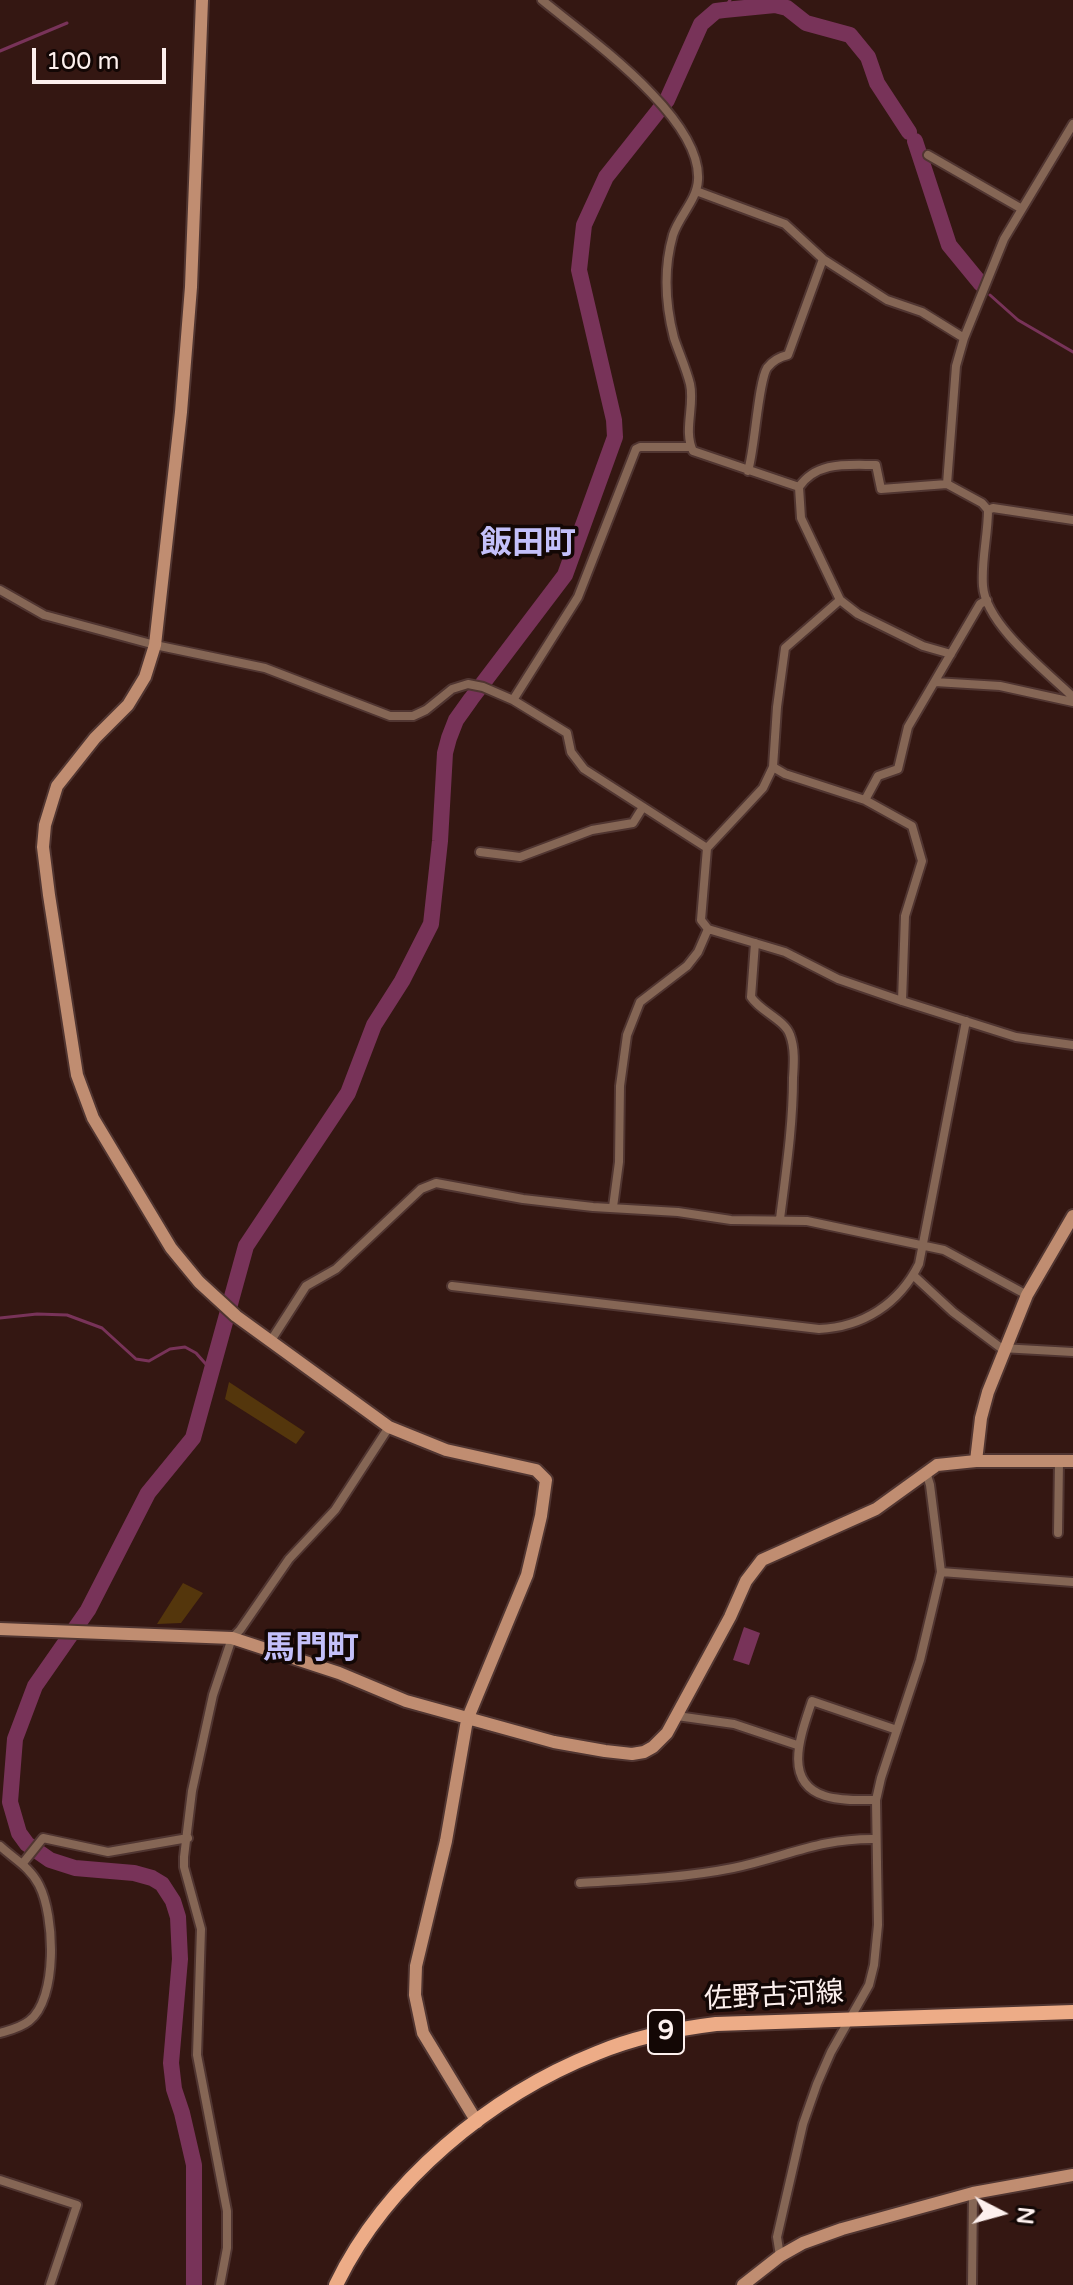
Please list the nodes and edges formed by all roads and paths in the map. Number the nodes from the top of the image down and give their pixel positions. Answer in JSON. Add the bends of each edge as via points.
{"nodes":[{"id":1,"x":202,"y":0,"type":"edge"},
{"id":2,"x":542,"y":0,"type":"edge"},
{"id":3,"x":1073,"y":124,"type":"edge"},
{"id":4,"x":928,"y":155,"type":"dead end"},
{"id":5,"x":696,"y":191,"type":"junction"},
{"id":6,"x":1022,"y":209,"type":"junction"},
{"id":7,"x":823,"y":259,"type":"junction"},
{"id":8,"x":964,"y":338,"type":"junction"},
{"id":9,"x":691,"y":447,"type":"junction"},
{"id":10,"x":748,"y":471,"type":"junction"},
{"id":11,"x":947,"y":484,"type":"junction"},
{"id":12,"x":799,"y":487,"type":"junction"},
{"id":13,"x":988,"y":510,"type":"junction"},
{"id":14,"x":1073,"y":520,"type":"edge"},
{"id":15,"x":0,"y":590,"type":"edge"},
{"id":16,"x":840,"y":600,"type":"junction"},
{"id":17,"x":987,"y":600,"type":"junction"},
{"id":18,"x":155,"y":645,"type":"junction"},
{"id":19,"x":951,"y":654,"type":"junction"},
{"id":20,"x":935,"y":682,"type":"junction"},
{"id":21,"x":1073,"y":699,"type":"edge"},
{"id":22,"x":513,"y":700,"type":"junction"},
{"id":23,"x":773,"y":767,"type":"junction"},
{"id":24,"x":865,"y":800,"type":"junction"},
{"id":25,"x":643,"y":807,"type":"junction"},
{"id":26,"x":707,"y":848,"type":"junction"},
{"id":27,"x":480,"y":852,"type":"dead end"},
{"id":28,"x":708,"y":929,"type":"junction"},
{"id":29,"x":755,"y":943,"type":"junction"},
{"id":30,"x":902,"y":1001,"type":"junction"},
{"id":31,"x":966,"y":1021,"type":"junction"},
{"id":32,"x":1073,"y":1045,"type":"edge"},
{"id":33,"x":613,"y":1207,"type":"junction"},
{"id":34,"x":1073,"y":1216,"type":"edge"},
{"id":35,"x":780,"y":1219,"type":"junction"},
{"id":36,"x":923,"y":1247,"type":"junction"},
{"id":37,"x":913,"y":1275,"type":"junction"},
{"id":38,"x":452,"y":1286,"type":"dead end"},
{"id":39,"x":1027,"y":1295,"type":"junction"},
{"id":40,"x":270,"y":1342,"type":"junction"},
{"id":41,"x":1005,"y":1348,"type":"junction"},
{"id":42,"x":1073,"y":1352,"type":"edge"},
{"id":43,"x":389,"y":1427,"type":"junction"},
{"id":44,"x":976,"y":1461,"type":"junction"},
{"id":45,"x":1059,"y":1461,"type":"junction"},
{"id":46,"x":1073,"y":1461,"type":"edge"},
{"id":47,"x":926,"y":1472,"type":"junction"},
{"id":48,"x":1058,"y":1533,"type":"dead end"},
{"id":49,"x":941,"y":1572,"type":"junction"},
{"id":50,"x":1073,"y":1582,"type":"edge"},
{"id":51,"x":0,"y":1629,"type":"edge"},
{"id":52,"x":232,"y":1638,"type":"junction"},
{"id":53,"x":677,"y":1716,"type":"junction"},
{"id":54,"x":467,"y":1720,"type":"junction"},
{"id":55,"x":897,"y":1730,"type":"junction"},
{"id":56,"x":797,"y":1745,"type":"junction"},
{"id":57,"x":876,"y":1800,"type":"junction"},
{"id":58,"x":188,"y":1838,"type":"junction"},
{"id":59,"x":876,"y":1839,"type":"junction"},
{"id":60,"x":0,"y":1846,"type":"edge"},
{"id":61,"x":24,"y":1861,"type":"junction"},
{"id":62,"x":580,"y":1883,"type":"dead end"},
{"id":63,"x":1073,"y":2012,"type":"edge"},
{"id":64,"x":849,"y":2019,"type":"junction"},
{"id":65,"x":0,"y":2033,"type":"edge"},
{"id":66,"x":477,"y":2122,"type":"junction"},
{"id":67,"x":1073,"y":2175,"type":"edge"},
{"id":68,"x":0,"y":2180,"type":"edge"},
{"id":69,"x":973,"y":2193,"type":"junction"},
{"id":70,"x":780,"y":2256,"type":"junction"},
{"id":71,"x":50,"y":2285,"type":"edge"},
{"id":72,"x":220,"y":2285,"type":"edge"},
{"id":73,"x":336,"y":2285,"type":"edge"},
{"id":74,"x":743,"y":2285,"type":"edge"},
{"id":75,"x":972,"y":2285,"type":"edge"}],
"edges":[{"from":1,"to":18,"type":"street","via":[[191,287]]},
{"from":2,"to":5,"type":"street","via":[[641,82],[669,114],[694,154]]},
{"from":3,"to":6,"type":"street"},
{"from":4,"to":6,"type":"street"},
{"from":5,"to":7,"type":"street","via":[[785,224]]},
{"from":5,"to":9,"type":"street","via":[[672,238],[665,285],[674,338],[691,388]]},
{"from":6,"to":8,"type":"street","via":[[1004,239]]},
{"from":7,"to":8,"type":"street","via":[[887,300],[922,312]]},
{"from":7,"to":10,"type":"street","via":[[788,355],[777,357],[766,370]]},
{"from":8,"to":11,"type":"street","via":[[956,366]]},
{"from":9,"to":10,"type":"street"},
{"from":9,"to":22,"type":"street","via":[[636,449],[578,597]]},
{"from":10,"to":12,"type":"street"},
{"from":11,"to":12,"type":"street","via":[[881,489],[876,465],[859,465],[824,466]]},
{"from":11,"to":13,"type":"street"},
{"from":12,"to":16,"type":"street","via":[[801,518]]},
{"from":13,"to":14,"type":"street"},
{"from":13,"to":17,"type":"street","via":[[983,586]]},
{"from":15,"to":18,"type":"street","via":[[44,615]]},
{"from":16,"to":19,"type":"street","via":[[923,646]]},
{"from":16,"to":23,"type":"street","via":[[785,648]]},
{"from":17,"to":19,"type":"street"},
{"from":17,"to":21,"type":"street","via":[[997,619]]},
{"from":18,"to":22,"type":"street","via":[[265,668],[390,716],[413,716],[468,684]]},
{"from":18,"to":40,"type":"street","via":[[145,677],[128,705],[57,786],[45,825],[49,895],[77,1075],[93,1118],[171,1248],[199,1282]]},
{"from":19,"to":20,"type":"street"},
{"from":20,"to":21,"type":"street"},
{"from":20,"to":24,"type":"street","via":[[908,727],[898,769],[878,776]]},
{"from":22,"to":25,"type":"street","via":[[567,733],[571,752],[584,769]]},
{"from":23,"to":24,"type":"street"},
{"from":23,"to":26,"type":"street","via":[[763,788]]},
{"from":24,"to":30,"type":"street","via":[[912,826],[922,861],[905,916]]},
{"from":25,"to":26,"type":"street"},
{"from":25,"to":27,"type":"street","via":[[633,823],[592,830],[520,857]]},
{"from":26,"to":28,"type":"street","via":[[701,920]]},
{"from":28,"to":29,"type":"street"},
{"from":28,"to":33,"type":"street","via":[[687,966],[640,1002],[627,1035]]},
{"from":29,"to":30,"type":"street"},
{"from":29,"to":35,"type":"street","via":[[751,997],[785,1026],[794,1058],[793,1129]]},
{"from":30,"to":31,"type":"street"},
{"from":31,"to":32,"type":"street","via":[[1016,1037]]},
{"from":31,"to":36,"type":"street"},
{"from":33,"to":35,"type":"street","via":[[731,1220]]},
{"from":33,"to":40,"type":"street","via":[[523,1199],[436,1183],[421,1189],[336,1269],[306,1286]]},
{"from":34,"to":39,"type":"street"},
{"from":35,"to":36,"type":"street"},
{"from":36,"to":37,"type":"street"},
{"from":36,"to":39,"type":"street","via":[[957,1255]]},
{"from":37,"to":38,"type":"street","via":[[871,1316],[819,1329]]},
{"from":37,"to":41,"type":"street"},
{"from":39,"to":41,"type":"street"},
{"from":40,"to":43,"type":"street"},
{"from":41,"to":42,"type":"street"},
{"from":41,"to":44,"type":"street","via":[[981,1418]]},
{"from":43,"to":52,"type":"street","via":[[335,1510],[289,1559]]},
{"from":43,"to":54,"type":"street","via":[[446,1450],[536,1470],[546,1480],[527,1575]]},
{"from":44,"to":45,"type":"street"},
{"from":44,"to":47,"type":"street","via":[[937,1465]]},
{"from":45,"to":46,"type":"street"},
{"from":45,"to":48,"type":"street"},
{"from":47,"to":49,"type":"street"},
{"from":47,"to":53,"type":"street","via":[[876,1509],[757,1564]]},
{"from":49,"to":50,"type":"street"},
{"from":49,"to":55,"type":"street"},
{"from":51,"to":52,"type":"street"},
{"from":52,"to":54,"type":"street"},
{"from":52,"to":58,"type":"street","via":[[213,1695],[192,1791]]},
{"from":53,"to":54,"type":"street","via":[[658,1743],[632,1754]]},
{"from":53,"to":56,"type":"street","via":[[734,1724]]},
{"from":54,"to":66,"type":"street","via":[[414,1985],[423,2033]]},
{"from":55,"to":56,"type":"street","via":[[812,1701]]},
{"from":55,"to":57,"type":"street"},
{"from":56,"to":57,"type":"street","via":[[801,1778],[809,1788],[826,1797]]},
{"from":57,"to":59,"type":"street"},
{"from":58,"to":61,"type":"street","via":[[108,1852],[43,1838]]},
{"from":58,"to":72,"type":"street","via":[[184,1867],[201,1929],[197,2055],[227,2211]]},
{"from":59,"to":62,"type":"street","via":[[827,1841],[725,1869]]},
{"from":59,"to":64,"type":"street","via":[[874,1965]]},
{"from":60,"to":61,"type":"street"},
{"from":61,"to":65,"type":"street","via":[[44,1899],[51,1951],[48,1987],[29,2021]]},
{"from":63,"to":64,"type":"main road","name":"佐野古河線","number":"9"},
{"from":64,"to":66,"type":"main road","name":"佐野古河線","number":"9","via":[[716,2024],[642,2038],[551,2074]]},
{"from":64,"to":70,"type":"street","via":[[803,2124],[777,2237]]},
{"from":66,"to":73,"type":"main road","name":"佐野古河線","number":"9","via":[[404,2188]]},
{"from":67,"to":69,"type":"street"},
{"from":68,"to":71,"type":"street","via":[[77,2205]]},
{"from":69,"to":70,"type":"street","via":[[842,2229]]},
{"from":69,"to":75,"type":"street"},
{"from":70,"to":74,"type":"street"}]}
